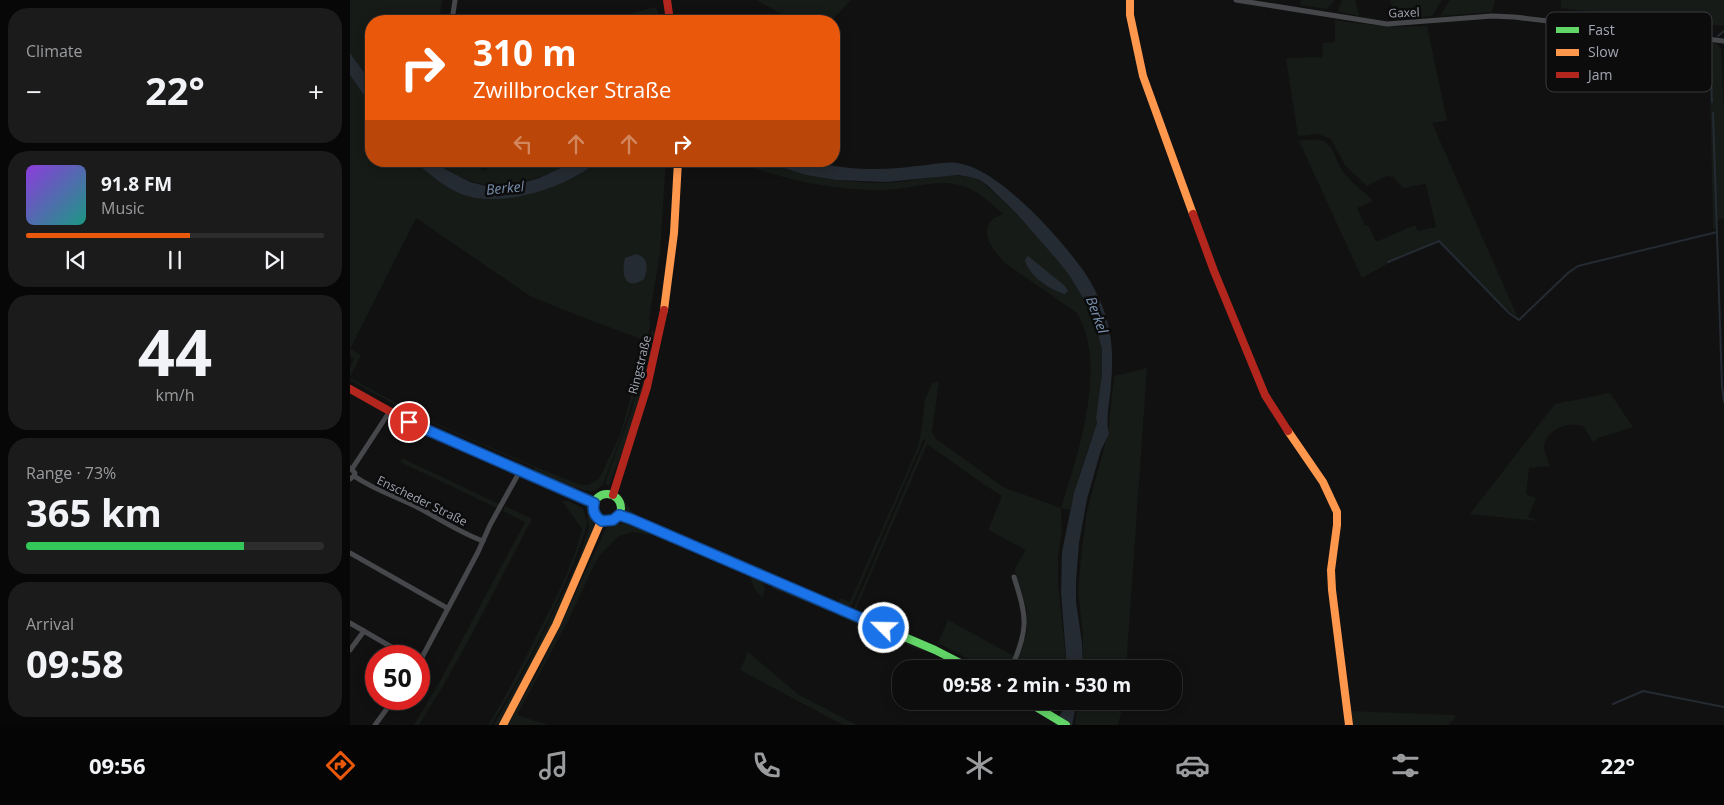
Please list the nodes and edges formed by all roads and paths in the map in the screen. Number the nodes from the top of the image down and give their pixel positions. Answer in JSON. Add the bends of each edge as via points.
{"nodes":[{"id":1,"x":455,"y":0,"type":"edge"},
{"id":2,"x":667,"y":0,"type":"edge"},
{"id":3,"x":1130,"y":0,"type":"edge"},
{"id":4,"x":1236,"y":0,"type":"edge"},
{"id":5,"x":453,"y":15,"type":"edge"},
{"id":6,"x":669,"y":15,"type":"edge"},
{"id":7,"x":1546,"y":21,"type":"edge"},
{"id":8,"x":678,"y":167,"type":"edge"},
{"id":9,"x":350,"y":389,"type":"edge"},
{"id":10,"x":390,"y":412,"type":"junction"},
{"id":11,"x":351,"y":468,"type":"edge"},
{"id":12,"x":520,"y":471,"type":"junction"},
{"id":13,"x":352,"y":477,"type":"edge"},
{"id":14,"x":613,"y":496,"type":"junction"},
{"id":15,"x":594,"y":503,"type":"junction"},
{"id":16,"x":619,"y":515,"type":"junction"},
{"id":17,"x":602,"y":521,"type":"junction"},
{"id":18,"x":483,"y":541,"type":"junction"},
{"id":19,"x":350,"y":553,"type":"edge"},
{"id":20,"x":1014,"y":577,"type":"dead end"},
{"id":21,"x":447,"y":608,"type":"junction"},
{"id":22,"x":350,"y":623,"type":"edge"},
{"id":23,"x":364,"y":631,"type":"junction"},
{"id":24,"x":388,"y":645,"type":"edge"},
{"id":25,"x":428,"y":645,"type":"edge"},
{"id":26,"x":350,"y":650,"type":"edge"},
{"id":27,"x":954,"y":660,"type":"edge"},
{"id":28,"x":1014,"y":660,"type":"edge"},
{"id":29,"x":386,"y":710,"type":"edge"},
{"id":30,"x":1040,"y":710,"type":"edge"},
{"id":31,"x":375,"y":725,"type":"edge"},
{"id":32,"x":503,"y":725,"type":"edge"},
{"id":33,"x":1066,"y":725,"type":"edge"},
{"id":34,"x":1349,"y":725,"type":"edge"}],
"edges":[{"from":1,"to":5,"type":"street"},
{"from":2,"to":6,"type":"main road"},
{"from":3,"to":34,"type":"main road","via":[[1130,15],[1143,76],[1252,364],[1265,395],[1323,482],[1337,512],[1332,590]]},
{"from":4,"to":7,"type":"street","name":"Gaxel","via":[[1387,24],[1492,16]]},
{"from":8,"to":14,"type":"main road","name":"Ringstraße","via":[[674,233],[662,320],[638,416]]},
{"from":9,"to":10,"type":"main road"},
{"from":10,"to":11,"type":"street"},
{"from":10,"to":12,"type":"main road"},
{"from":11,"to":13,"type":"street","via":[[355,473]]},
{"from":12,"to":15,"type":"main road"},
{"from":12,"to":18,"type":"street"},
{"from":13,"to":18,"type":"street","name":"Enscheder Straße"},
{"from":14,"to":15,"type":"main road","via":[[600,496]]},
{"from":14,"to":16,"type":"main road","via":[[620,504]]},
{"from":15,"to":17,"type":"main road","via":[[595,515]]},
{"from":16,"to":17,"type":"main road","via":[[613,520]]},
{"from":16,"to":27,"type":"main road"},
{"from":17,"to":32,"type":"main road","via":[[549,643]]},
{"from":18,"to":21,"type":"street"},
{"from":19,"to":21,"type":"street"},
{"from":20,"to":28,"type":"street","via":[[1025,621]]},
{"from":21,"to":25,"type":"street"},
{"from":22,"to":23,"type":"street"},
{"from":23,"to":24,"type":"street"},
{"from":23,"to":26,"type":"street"},
{"from":29,"to":31,"type":"street"},
{"from":30,"to":33,"type":"main road"}]}
